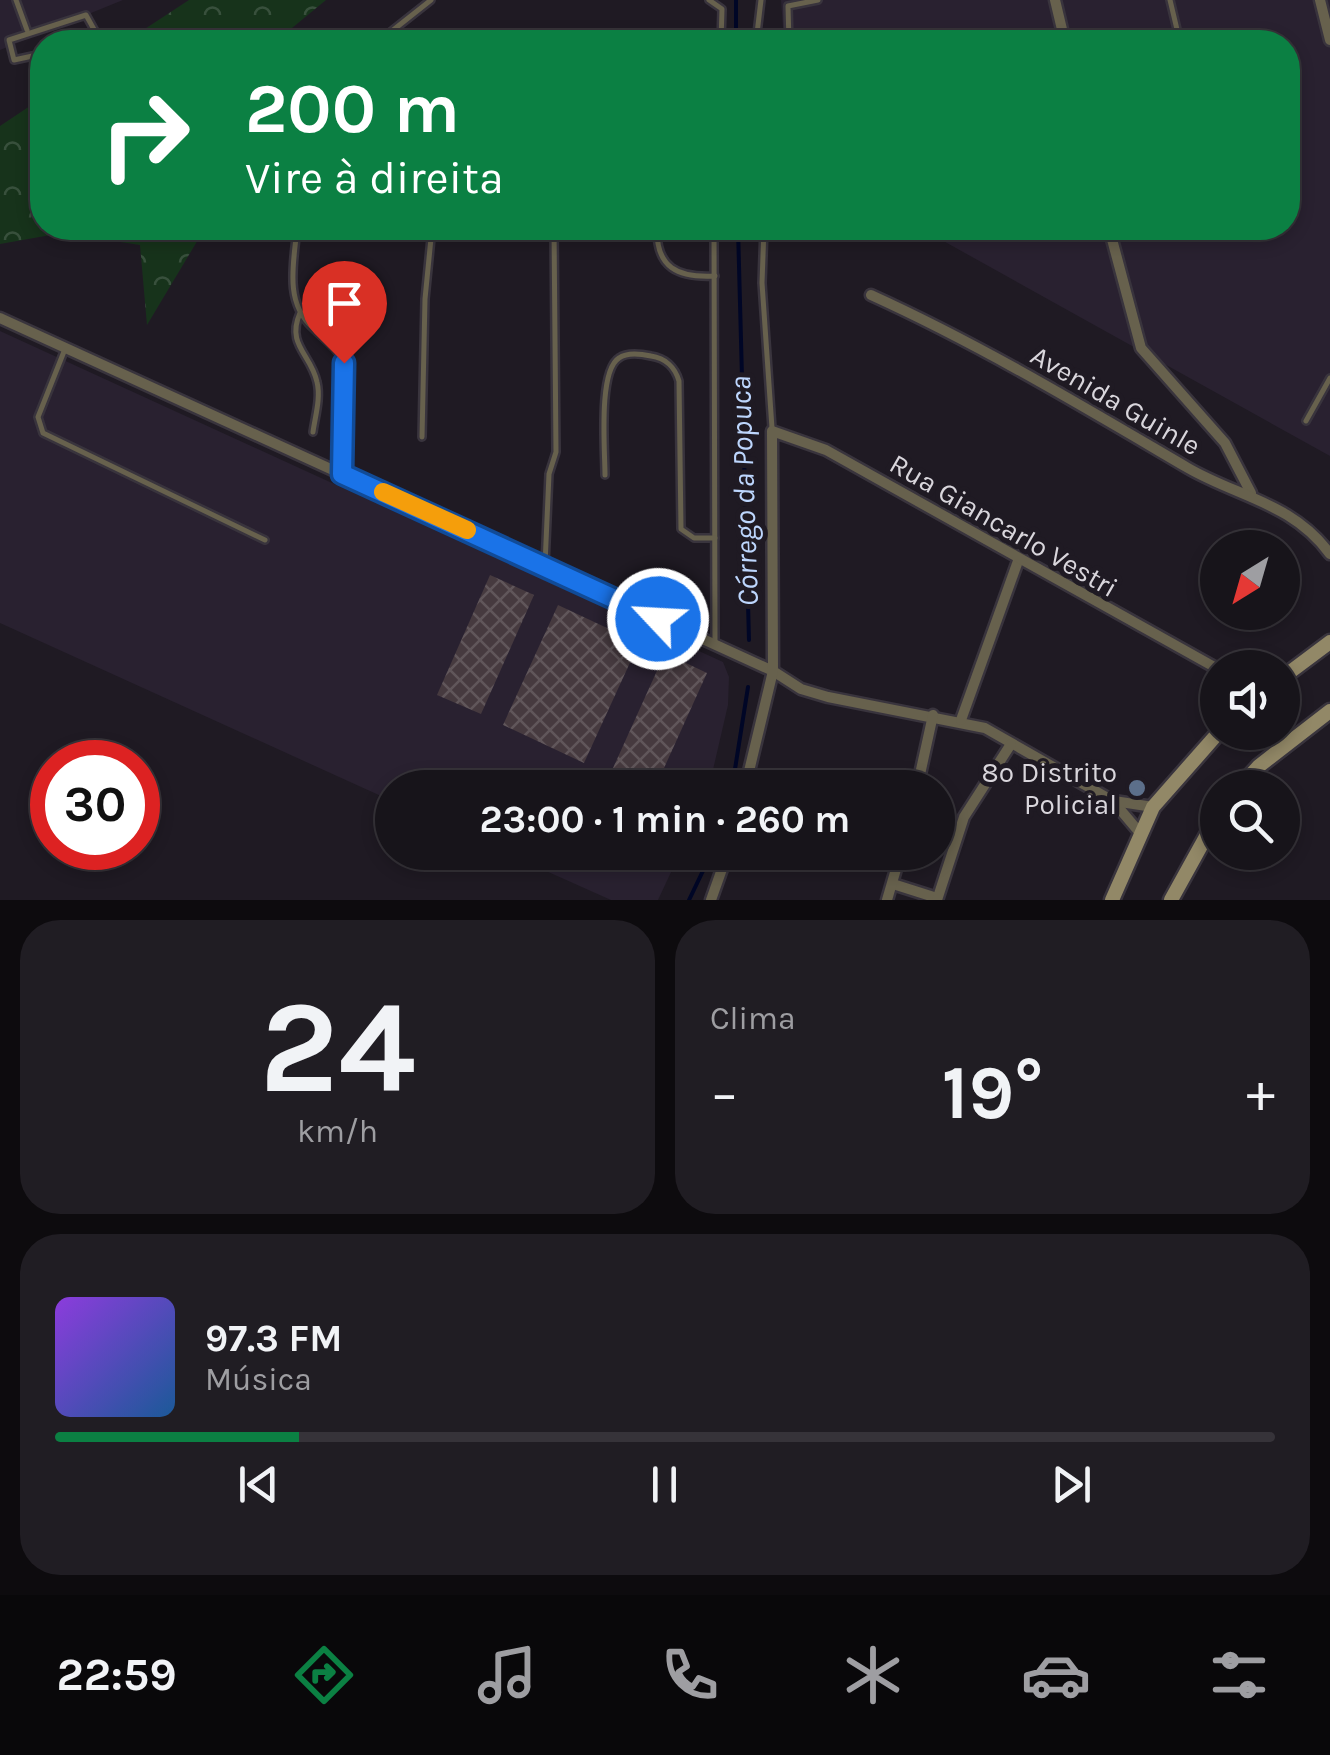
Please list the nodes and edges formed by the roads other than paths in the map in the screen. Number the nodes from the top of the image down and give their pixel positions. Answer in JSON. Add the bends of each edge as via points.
{"nodes":[{"id":1,"x":16,"y":0,"type":"edge"},
{"id":2,"x":431,"y":0,"type":"edge"},
{"id":3,"x":710,"y":0,"type":"edge"},
{"id":4,"x":760,"y":0,"type":"edge"},
{"id":5,"x":818,"y":0,"type":"edge"},
{"id":6,"x":1055,"y":0,"type":"edge"},
{"id":7,"x":1170,"y":0,"type":"edge"},
{"id":8,"x":1320,"y":0,"type":"edge"},
{"id":9,"x":30,"y":30,"type":"edge"},
{"id":10,"x":31,"y":30,"type":"edge"},
{"id":11,"x":94,"y":30,"type":"edge"},
{"id":12,"x":393,"y":30,"type":"edge"},
{"id":13,"x":722,"y":30,"type":"edge"},
{"id":14,"x":757,"y":30,"type":"edge"},
{"id":15,"x":789,"y":30,"type":"edge"},
{"id":16,"x":1062,"y":30,"type":"edge"},
{"id":17,"x":1177,"y":30,"type":"edge"},
{"id":18,"x":27,"y":31,"type":"junction"},
{"id":19,"x":1330,"y":40,"type":"edge"},
{"id":20,"x":30,"y":57,"type":"edge"},
{"id":21,"x":295,"y":240,"type":"edge"},
{"id":22,"x":431,"y":240,"type":"edge"},
{"id":23,"x":554,"y":240,"type":"edge"},
{"id":24,"x":658,"y":240,"type":"edge"},
{"id":25,"x":714,"y":240,"type":"edge"},
{"id":26,"x":764,"y":240,"type":"edge"},
{"id":27,"x":1112,"y":240,"type":"edge"},
{"id":28,"x":715,"y":276,"type":"junction"},
{"id":29,"x":871,"y":294,"type":"dead end"},
{"id":30,"x":300,"y":313,"type":"junction"},
{"id":31,"x":0,"y":318,"type":"edge"},
{"id":32,"x":66,"y":348,"type":"junction"},
{"id":33,"x":1330,"y":378,"type":"edge"},
{"id":34,"x":1306,"y":421,"type":"dead end"},
{"id":35,"x":772,"y":431,"type":"junction"},
{"id":36,"x":313,"y":432,"type":"dead end"},
{"id":37,"x":422,"y":437,"type":"dead end"},
{"id":38,"x":342,"y":474,"type":"junction"},
{"id":39,"x":606,"y":475,"type":"dead end"},
{"id":40,"x":1250,"y":493,"type":"junction"},
{"id":41,"x":715,"y":538,"type":"junction"},
{"id":42,"x":265,"y":540,"type":"dead end"},
{"id":43,"x":1330,"y":554,"type":"edge"},
{"id":44,"x":1018,"y":561,"type":"junction"},
{"id":45,"x":545,"y":565,"type":"junction"},
{"id":46,"x":1330,"y":642,"type":"edge"},
{"id":47,"x":714,"y":645,"type":"junction"},
{"id":48,"x":1200,"y":662,"type":"edge"},
{"id":49,"x":1300,"y":664,"type":"edge"},
{"id":50,"x":774,"y":671,"type":"junction"},
{"id":51,"x":1330,"y":711,"type":"edge"},
{"id":52,"x":933,"y":715,"type":"junction"},
{"id":53,"x":961,"y":720,"type":"junction"},
{"id":54,"x":1011,"y":744,"type":"junction"},
{"id":55,"x":1203,"y":750,"type":"edge"},
{"id":56,"x":749,"y":770,"type":"edge"},
{"id":57,"x":921,"y":770,"type":"edge"},
{"id":58,"x":1256,"y":770,"type":"edge"},
{"id":59,"x":1113,"y":801,"type":"junction"},
{"id":60,"x":1153,"y":806,"type":"junction"},
{"id":61,"x":1140,"y":832,"type":"junction"},
{"id":62,"x":1200,"y":848,"type":"edge"},
{"id":63,"x":722,"y":870,"type":"edge"},
{"id":64,"x":896,"y":870,"type":"edge"},
{"id":65,"x":893,"y":884,"type":"junction"},
{"id":66,"x":937,"y":899,"type":"edge"},
{"id":67,"x":711,"y":900,"type":"edge"},
{"id":68,"x":887,"y":900,"type":"edge"},
{"id":69,"x":1112,"y":900,"type":"edge"},
{"id":70,"x":1171,"y":900,"type":"edge"}],
"edges":[{"from":1,"to":18,"type":"lane"},
{"from":2,"to":12,"type":"lane"},
{"from":3,"to":13,"type":"lane","via":[[722,9]]},
{"from":4,"to":14,"type":"lane"},
{"from":5,"to":15,"type":"lane","via":[[788,6]]},
{"from":6,"to":16,"type":"street"},
{"from":7,"to":17,"type":"lane"},
{"from":8,"to":19,"type":"street"},
{"from":9,"to":18,"type":"lane"},
{"from":10,"to":11,"type":"lane","via":[[86,15]]},
{"from":18,"to":20,"type":"lane","via":[[9,40],[11,55]]},
{"from":21,"to":30,"type":"lane","via":[[292,283]]},
{"from":22,"to":37,"type":"lane"},
{"from":23,"to":45,"type":"lane","via":[[556,452]]},
{"from":24,"to":28,"type":"lane","via":[[671,270],[689,278]]},
{"from":25,"to":28,"type":"lane"},
{"from":26,"to":35,"type":"lane"},
{"from":27,"to":40,"type":"street","via":[[1141,348],[1225,442]]},
{"from":28,"to":41,"type":"lane"},
{"from":29,"to":40,"type":"street","name":"Avenida Guinle","via":[[1191,470]]},
{"from":30,"to":36,"type":"lane","via":[[296,344],[318,386]]},
{"from":30,"to":38,"type":"lane","via":[[344,363]]},
{"from":31,"to":32,"type":"street"},
{"from":32,"to":38,"type":"street"},
{"from":32,"to":42,"type":"lane","via":[[38,417],[43,433]]},
{"from":33,"to":34,"type":"lane"},
{"from":35,"to":44,"type":"street","name":"Rua Giancarlo Vestri","via":[[826,450]]},
{"from":35,"to":50,"type":"street"},
{"from":38,"to":45,"type":"street"},
{"from":39,"to":41,"type":"lane","via":[[606,387],[613,364],[627,355],[660,358],[678,381],[681,530]]},
{"from":40,"to":43,"type":"street","name":"Avenida Guinle","via":[[1302,523]]},
{"from":41,"to":47,"type":"lane"},
{"from":44,"to":48,"type":"street","name":"Rua Giancarlo Vestri"},
{"from":44,"to":53,"type":"street"},
{"from":45,"to":47,"type":"street"},
{"from":46,"to":49,"type":"main road"},
{"from":47,"to":50,"type":"street"},
{"from":50,"to":52,"type":"street","via":[[828,698]]},
{"from":50,"to":56,"type":"street"},
{"from":51,"to":58,"type":"main road"},
{"from":52,"to":53,"type":"street"},
{"from":52,"to":57,"type":"street"},
{"from":53,"to":54,"type":"street"},
{"from":54,"to":59,"type":"street"},
{"from":54,"to":66,"type":"street","via":[[964,817]]},
{"from":55,"to":60,"type":"main road"},
{"from":59,"to":60,"type":"street"},
{"from":59,"to":61,"type":"street"},
{"from":60,"to":61,"type":"main road"},
{"from":61,"to":69,"type":"main road"},
{"from":62,"to":70,"type":"main road"},
{"from":63,"to":67,"type":"street"},
{"from":64,"to":65,"type":"street"},
{"from":65,"to":66,"type":"street"},
{"from":65,"to":68,"type":"street"}]}
